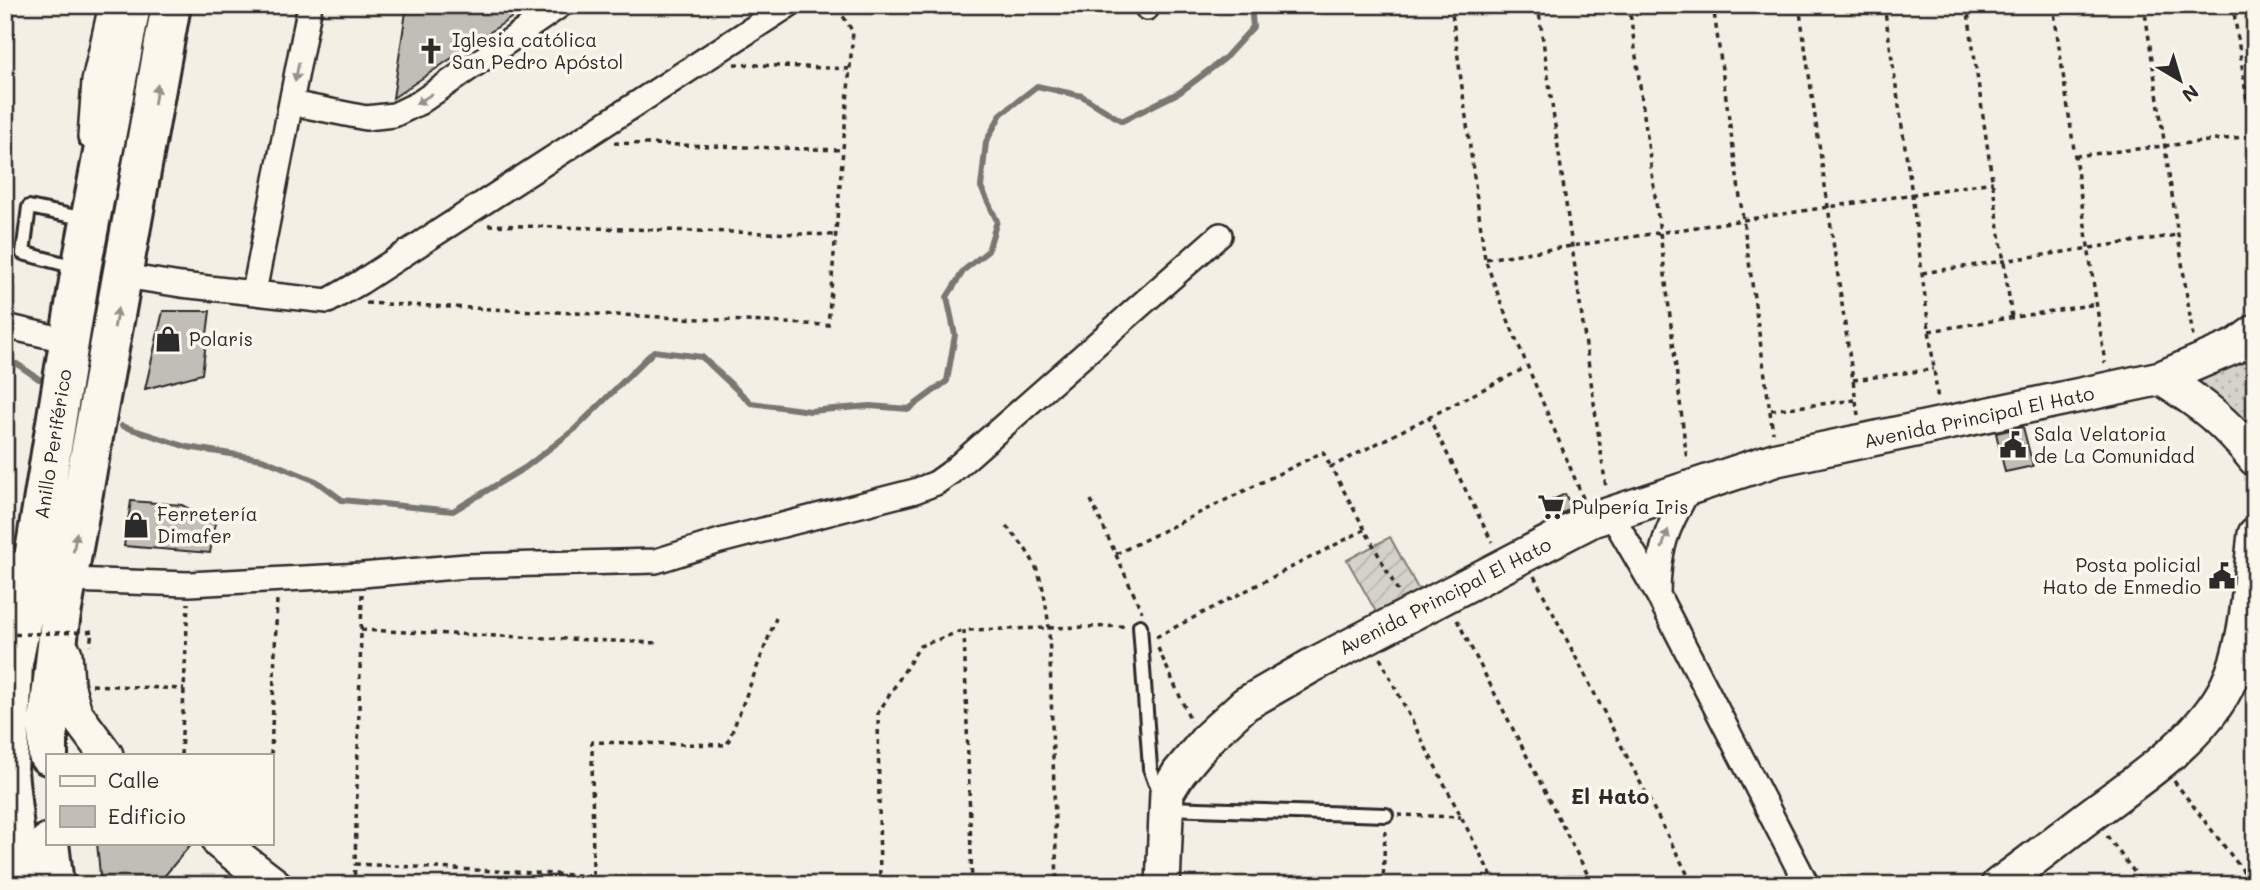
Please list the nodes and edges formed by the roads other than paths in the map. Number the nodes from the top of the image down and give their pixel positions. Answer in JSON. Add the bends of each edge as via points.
{"nodes":[{"id":1,"x":111,"y":5,"type":"edge"},
{"id":2,"x":131,"y":5,"type":"edge"},
{"id":3,"x":171,"y":5,"type":"edge"},
{"id":4,"x":310,"y":5,"type":"edge"},
{"id":5,"x":561,"y":5,"type":"edge"},
{"id":6,"x":789,"y":5,"type":"edge"},
{"id":7,"x":291,"y":103,"type":"junction"},
{"id":8,"x":93,"y":208,"type":"junction"},
{"id":9,"x":1220,"y":235,"type":"dead end"},
{"id":10,"x":81,"y":269,"type":"junction"},
{"id":11,"x":124,"y":276,"type":"junction"},
{"id":12,"x":254,"y":292,"type":"junction"},
{"id":13,"x":5,"y":326,"type":"edge"},
{"id":14,"x":2255,"y":332,"type":"edge"},
{"id":15,"x":70,"y":341,"type":"junction"},
{"id":16,"x":2161,"y":378,"type":"junction"},
{"id":17,"x":2255,"y":460,"type":"edge"},
{"id":18,"x":1690,"y":488,"type":"junction"},
{"id":19,"x":1601,"y":516,"type":"junction"},
{"id":20,"x":2255,"y":534,"type":"edge"},
{"id":21,"x":20,"y":563,"type":"edge"},
{"id":22,"x":68,"y":580,"type":"junction"},
{"id":23,"x":1658,"y":595,"type":"junction"},
{"id":24,"x":71,"y":626,"type":"junction"},
{"id":25,"x":1140,"y":626,"type":"road end"},
{"id":26,"x":48,"y":754,"type":"edge"},
{"id":27,"x":105,"y":754,"type":"edge"},
{"id":28,"x":1167,"y":800,"type":"junction"},
{"id":29,"x":1386,"y":815,"type":"road end"},
{"id":30,"x":49,"y":844,"type":"edge"},
{"id":31,"x":221,"y":844,"type":"edge"},
{"id":32,"x":20,"y":885,"type":"edge"},
{"id":33,"x":54,"y":885,"type":"edge"},
{"id":34,"x":275,"y":885,"type":"edge"},
{"id":35,"x":1163,"y":885,"type":"edge"},
{"id":36,"x":1807,"y":885,"type":"edge"},
{"id":37,"x":1998,"y":885,"type":"edge"}],
"edges":[{"from":1,"to":8,"type":"street","via":[[94,81],[90,137]]},
{"from":2,"to":8,"type":"highway","name":"Anillo Periférico"},
{"from":11,"to":3,"type":"highway","name":"Anillo Periférico","one_way":true},
{"from":4,"to":7,"type":"street","one_way":true},
{"from":5,"to":7,"type":"street","one_way":true,"via":[[419,103],[394,115],[366,118]]},
{"from":6,"to":12,"type":"street","via":[[328,301]]},
{"from":7,"to":12,"type":"street"},
{"from":8,"to":10,"type":"highway","name":"Anillo Periférico"},
{"from":8,"to":10,"type":"lane","via":[[29,207],[23,253]]},
{"from":9,"to":22,"type":"street","via":[[936,483],[915,491],[656,561],[466,566],[189,584]]},
{"from":10,"to":15,"type":"highway","name":"Anillo Periférico"},
{"from":11,"to":12,"type":"street"},
{"from":22,"to":11,"type":"highway","name":"Anillo Periférico","one_way":true},
{"from":13,"to":15,"type":"street"},
{"from":14,"to":16,"type":"street","name":"Avenida Principal El Hato","via":[[2236,346]]},
{"from":15,"to":21,"type":"highway","name":"Anillo Periférico"},
{"from":16,"to":17,"type":"street","via":[[2200,402],[2235,433]]},
{"from":16,"to":18,"type":"street","name":"Avenida Principal El Hato","via":[[1777,459]]},
{"from":18,"to":19,"type":"street","name":"Avenida Principal El Hato"},
{"from":23,"to":18,"type":"street","one_way":true,"via":[[1663,540]]},
{"from":19,"to":23,"type":"street"},
{"from":19,"to":28,"type":"street","name":"Avenida Principal El Hato","via":[[1245,704],[1179,773]]},
{"from":20,"to":37,"type":"street","via":[[2242,642],[2227,685],[2193,732],[2160,763]]},
{"from":21,"to":32,"type":"highway","name":"Anillo Periférico","via":[[8,772]]},
{"from":22,"to":24,"type":"highway","name":"Anillo Periférico"},
{"from":23,"to":36,"type":"street"},
{"from":24,"to":26,"type":"highway","name":"Anillo Periférico","via":[[48,723]]},
{"from":24,"to":27,"type":"street","via":[[67,684],[75,713]]},
{"from":25,"to":28,"type":"lane","via":[[1150,768]]},
{"from":28,"to":29,"type":"lane"},
{"from":28,"to":35,"type":"street"},
{"from":30,"to":33,"type":"highway"},
{"from":31,"to":34,"type":"street"}]}
